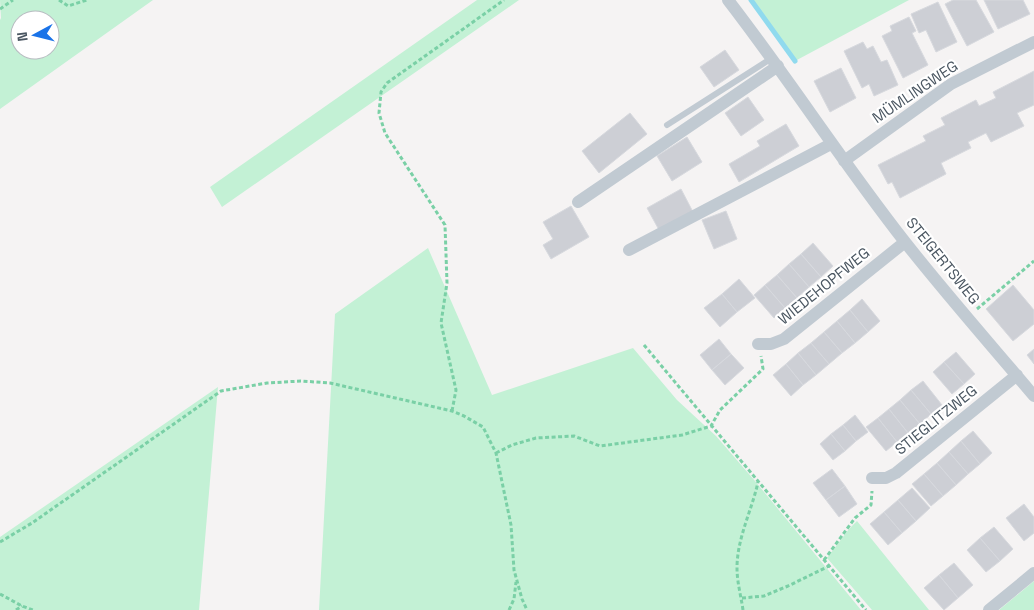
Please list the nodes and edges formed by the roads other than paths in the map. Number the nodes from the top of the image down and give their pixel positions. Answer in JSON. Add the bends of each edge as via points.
{"nodes":[{"id":1,"x":728,"y":0,"type":"edge"},
{"id":2,"x":1034,"y":42,"type":"edge"},
{"id":3,"x":775,"y":62,"type":"junction"},
{"id":4,"x":667,"y":125,"type":"dead end"},
{"id":5,"x":832,"y":144,"type":"junction"},
{"id":6,"x":844,"y":161,"type":"junction"},
{"id":7,"x":578,"y":202,"type":"dead end"},
{"id":8,"x":905,"y":242,"type":"junction"},
{"id":9,"x":629,"y":250,"type":"dead end"},
{"id":10,"x":758,"y":344,"type":"road end"},
{"id":11,"x":1017,"y":375,"type":"junction"},
{"id":12,"x":1034,"y":396,"type":"edge"},
{"id":13,"x":872,"y":478,"type":"road end"},
{"id":14,"x":1034,"y":573,"type":"edge"},
{"id":15,"x":989,"y":610,"type":"edge"}],
"edges":[{"from":1,"to":3,"type":"street","name":"STEIGERTSWEG"},
{"from":2,"to":6,"type":"street","name":"MÜMLINGWEG","via":[[951,84]]},
{"from":3,"to":4,"type":"lane"},
{"from":3,"to":5,"type":"street","name":"STEIGERTSWEG"},
{"from":3,"to":7,"type":"street"},
{"from":5,"to":6,"type":"street","name":"STEIGERTSWEG"},
{"from":5,"to":9,"type":"street"},
{"from":6,"to":8,"type":"street","name":"STEIGERTSWEG"},
{"from":8,"to":10,"type":"street","name":"WIEDEHOPFWEG","via":[[784,340]]},
{"from":8,"to":11,"type":"street","name":"STEIGERTSWEG"},
{"from":11,"to":12,"type":"street","name":"STEIGERTSWEG"},
{"from":11,"to":13,"type":"street","name":"STIEGLITZWEG","via":[[896,473],[886,478]]},
{"from":14,"to":15,"type":"street"}]}
